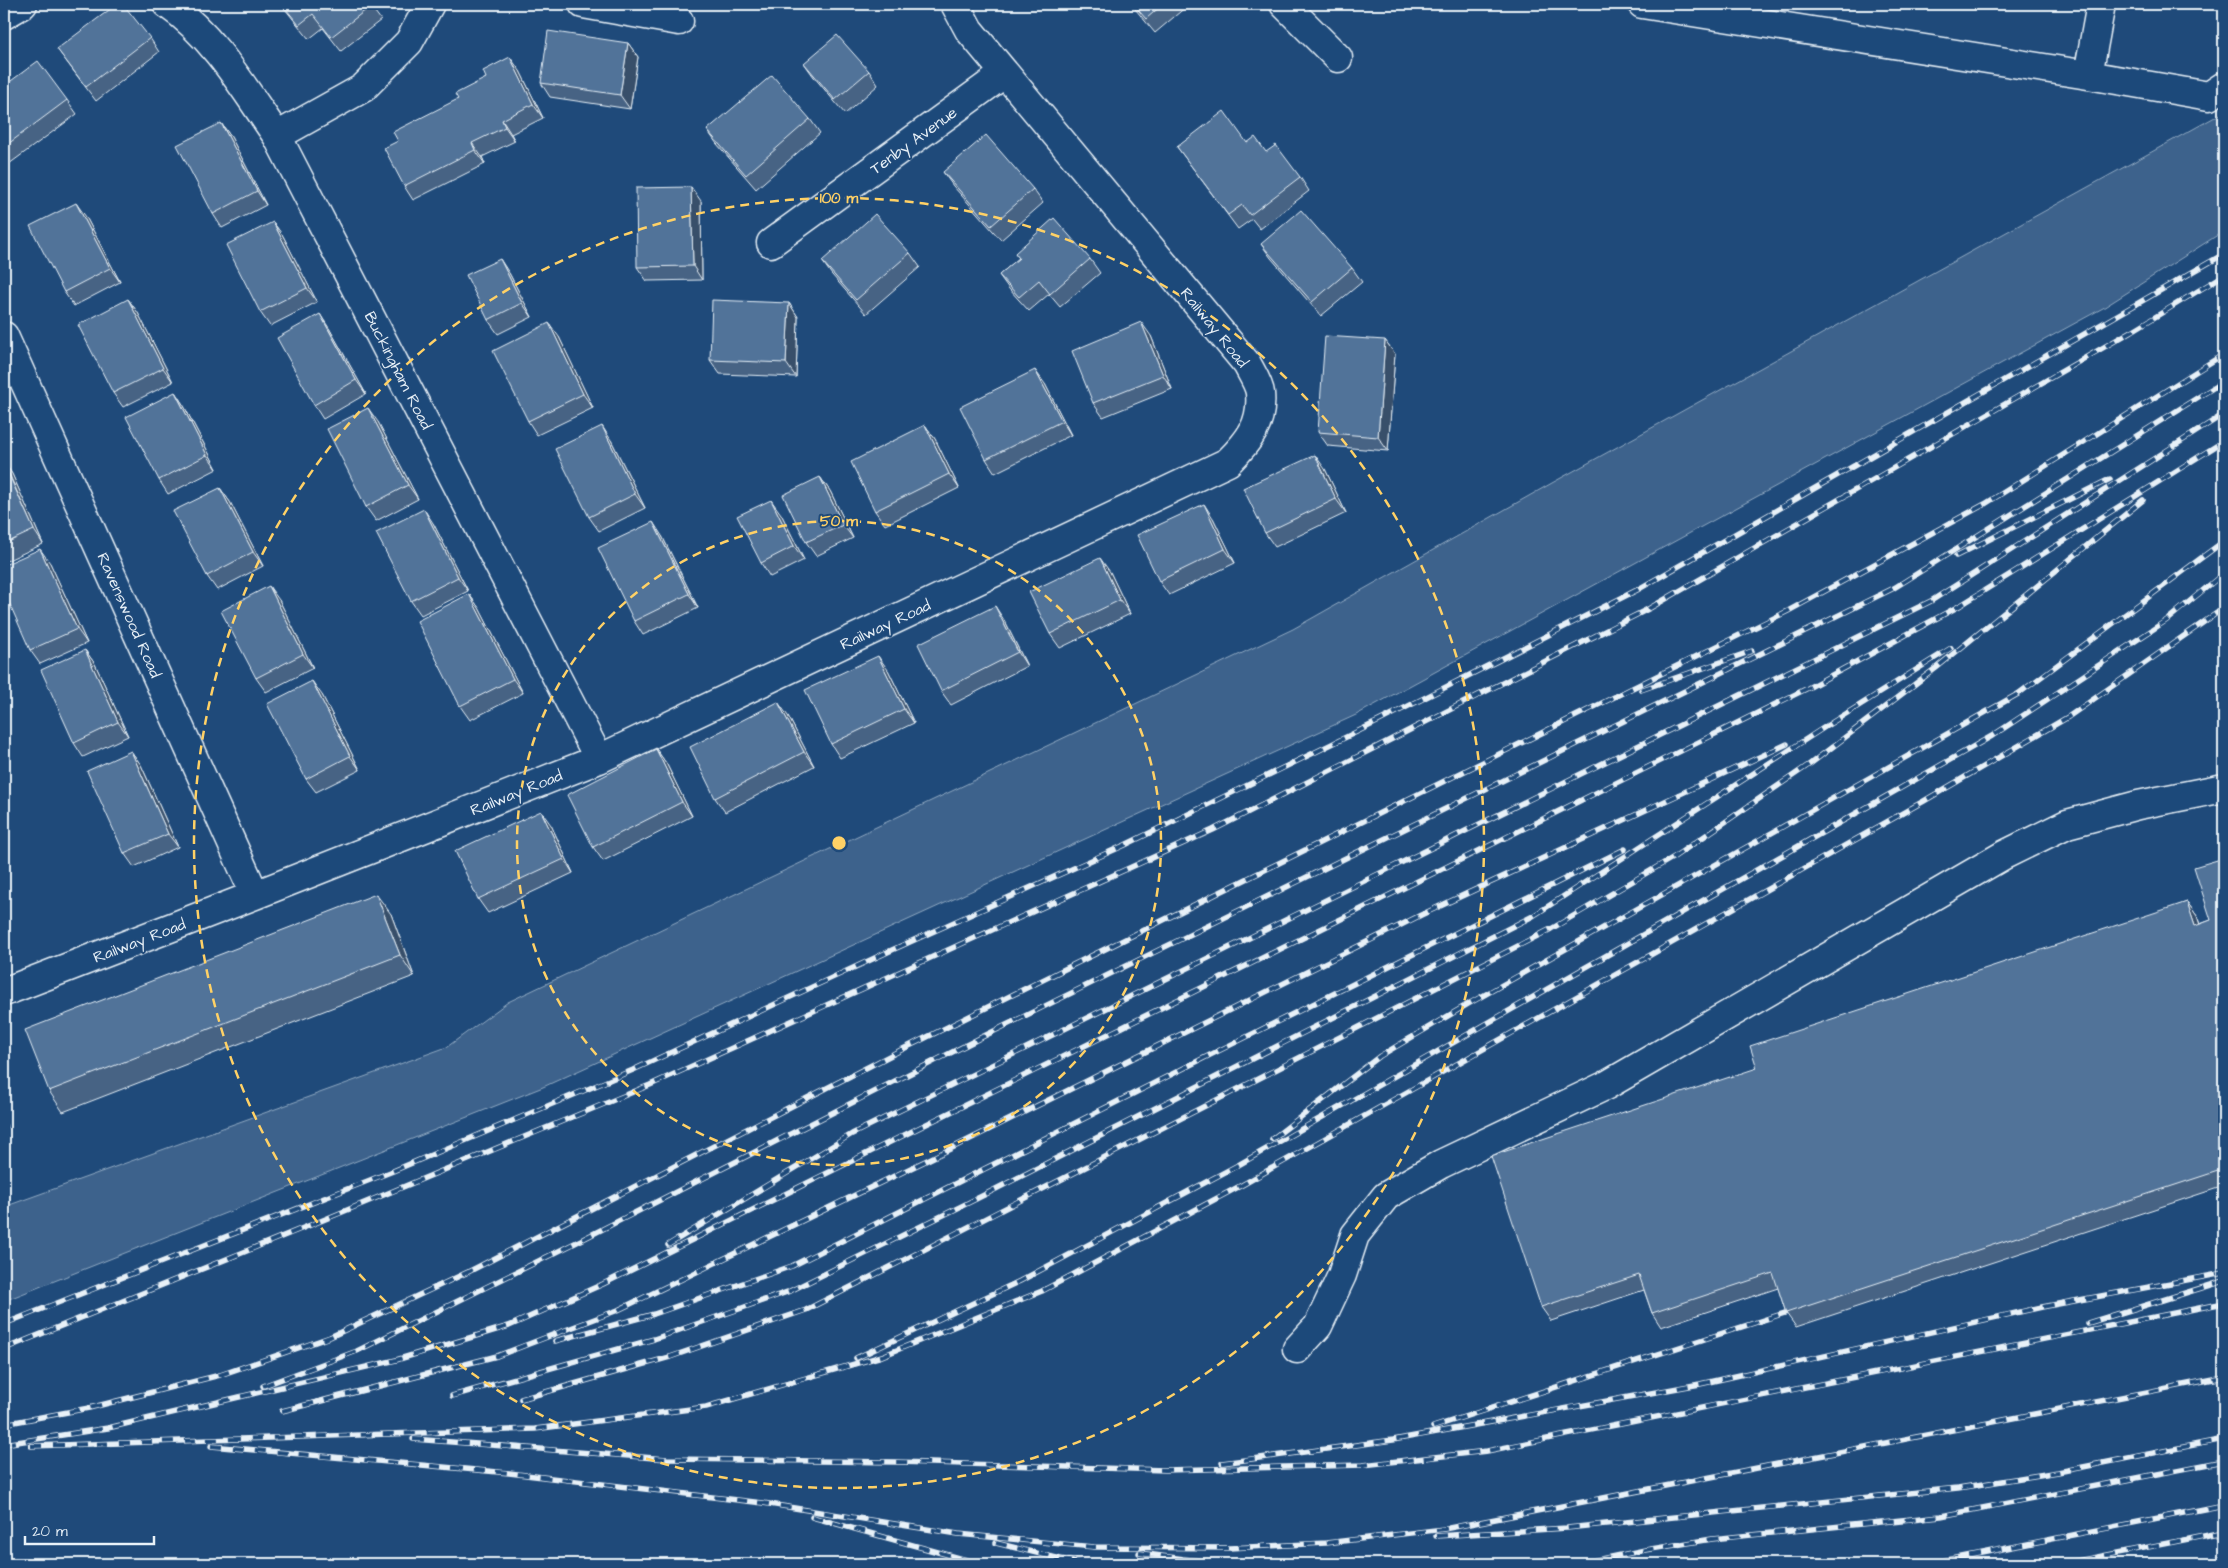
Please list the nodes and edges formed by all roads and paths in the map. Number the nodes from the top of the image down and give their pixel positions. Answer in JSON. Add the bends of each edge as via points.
{"nodes":[{"id":1,"x":23,"y":4,"type":"edge"},
{"id":2,"x":167,"y":4,"type":"edge"},
{"id":3,"x":430,"y":4,"type":"edge"},
{"id":4,"x":583,"y":4,"type":"edge"},
{"id":5,"x":955,"y":4,"type":"edge"},
{"id":6,"x":1284,"y":4,"type":"edge"},
{"id":7,"x":1642,"y":4,"type":"edge"},
{"id":8,"x":2101,"y":4,"type":"edge"},
{"id":9,"x":4,"y":15,"type":"edge"},
{"id":10,"x":679,"y":21,"type":"dead end"},
{"id":11,"x":1338,"y":58,"type":"dead end"},
{"id":12,"x":1005,"y":73,"type":"junction"},
{"id":13,"x":2088,"y":75,"type":"junction"},
{"id":14,"x":2224,"y":86,"type":"edge"},
{"id":15,"x":277,"y":136,"type":"junction"},
{"id":16,"x":772,"y":243,"type":"dead end"},
{"id":17,"x":4,"y":336,"type":"edge"},
{"id":18,"x":599,"y":759,"type":"junction"},
{"id":19,"x":2224,"y":788,"type":"edge"},
{"id":20,"x":255,"y":896,"type":"junction"},
{"id":21,"x":4,"y":992,"type":"edge"},
{"id":22,"x":1297,"y":1349,"type":"dead end"}],
"edges":[{"from":1,"to":9,"type":"street"},
{"from":2,"to":15,"type":"street","name":"Buckingham Road","via":[[187,17],[228,66]]},
{"from":3,"to":15,"type":"street","via":[[409,42],[363,88]]},
{"from":4,"to":10,"type":"street"},
{"from":5,"to":12,"type":"street","name":"Railway Road","via":[[969,30]]},
{"from":6,"to":11,"type":"street"},
{"from":7,"to":13,"type":"street"},
{"from":8,"to":13,"type":"street"},
{"from":12,"to":16,"type":"street","name":"Tenby Avenue"},
{"from":12,"to":18,"type":"street","name":"Railway Road","via":[[1247,364],[1260,391],[1258,421],[1247,443],[1228,462]]},
{"from":13,"to":14,"type":"street","via":[[2209,96]]},
{"from":15,"to":18,"type":"street","name":"Buckingham Road"},
{"from":17,"to":20,"type":"street","name":"Ravenswood Road"},
{"from":18,"to":20,"type":"street","name":"Railway Road"},
{"from":19,"to":22,"type":"street","via":[[2138,805],[2059,828],[2004,855],[1607,1085],[1441,1164],[1386,1196],[1355,1235],[1342,1275],[1318,1326]]},
{"from":20,"to":21,"type":"street","name":"Railway Road"}]}
